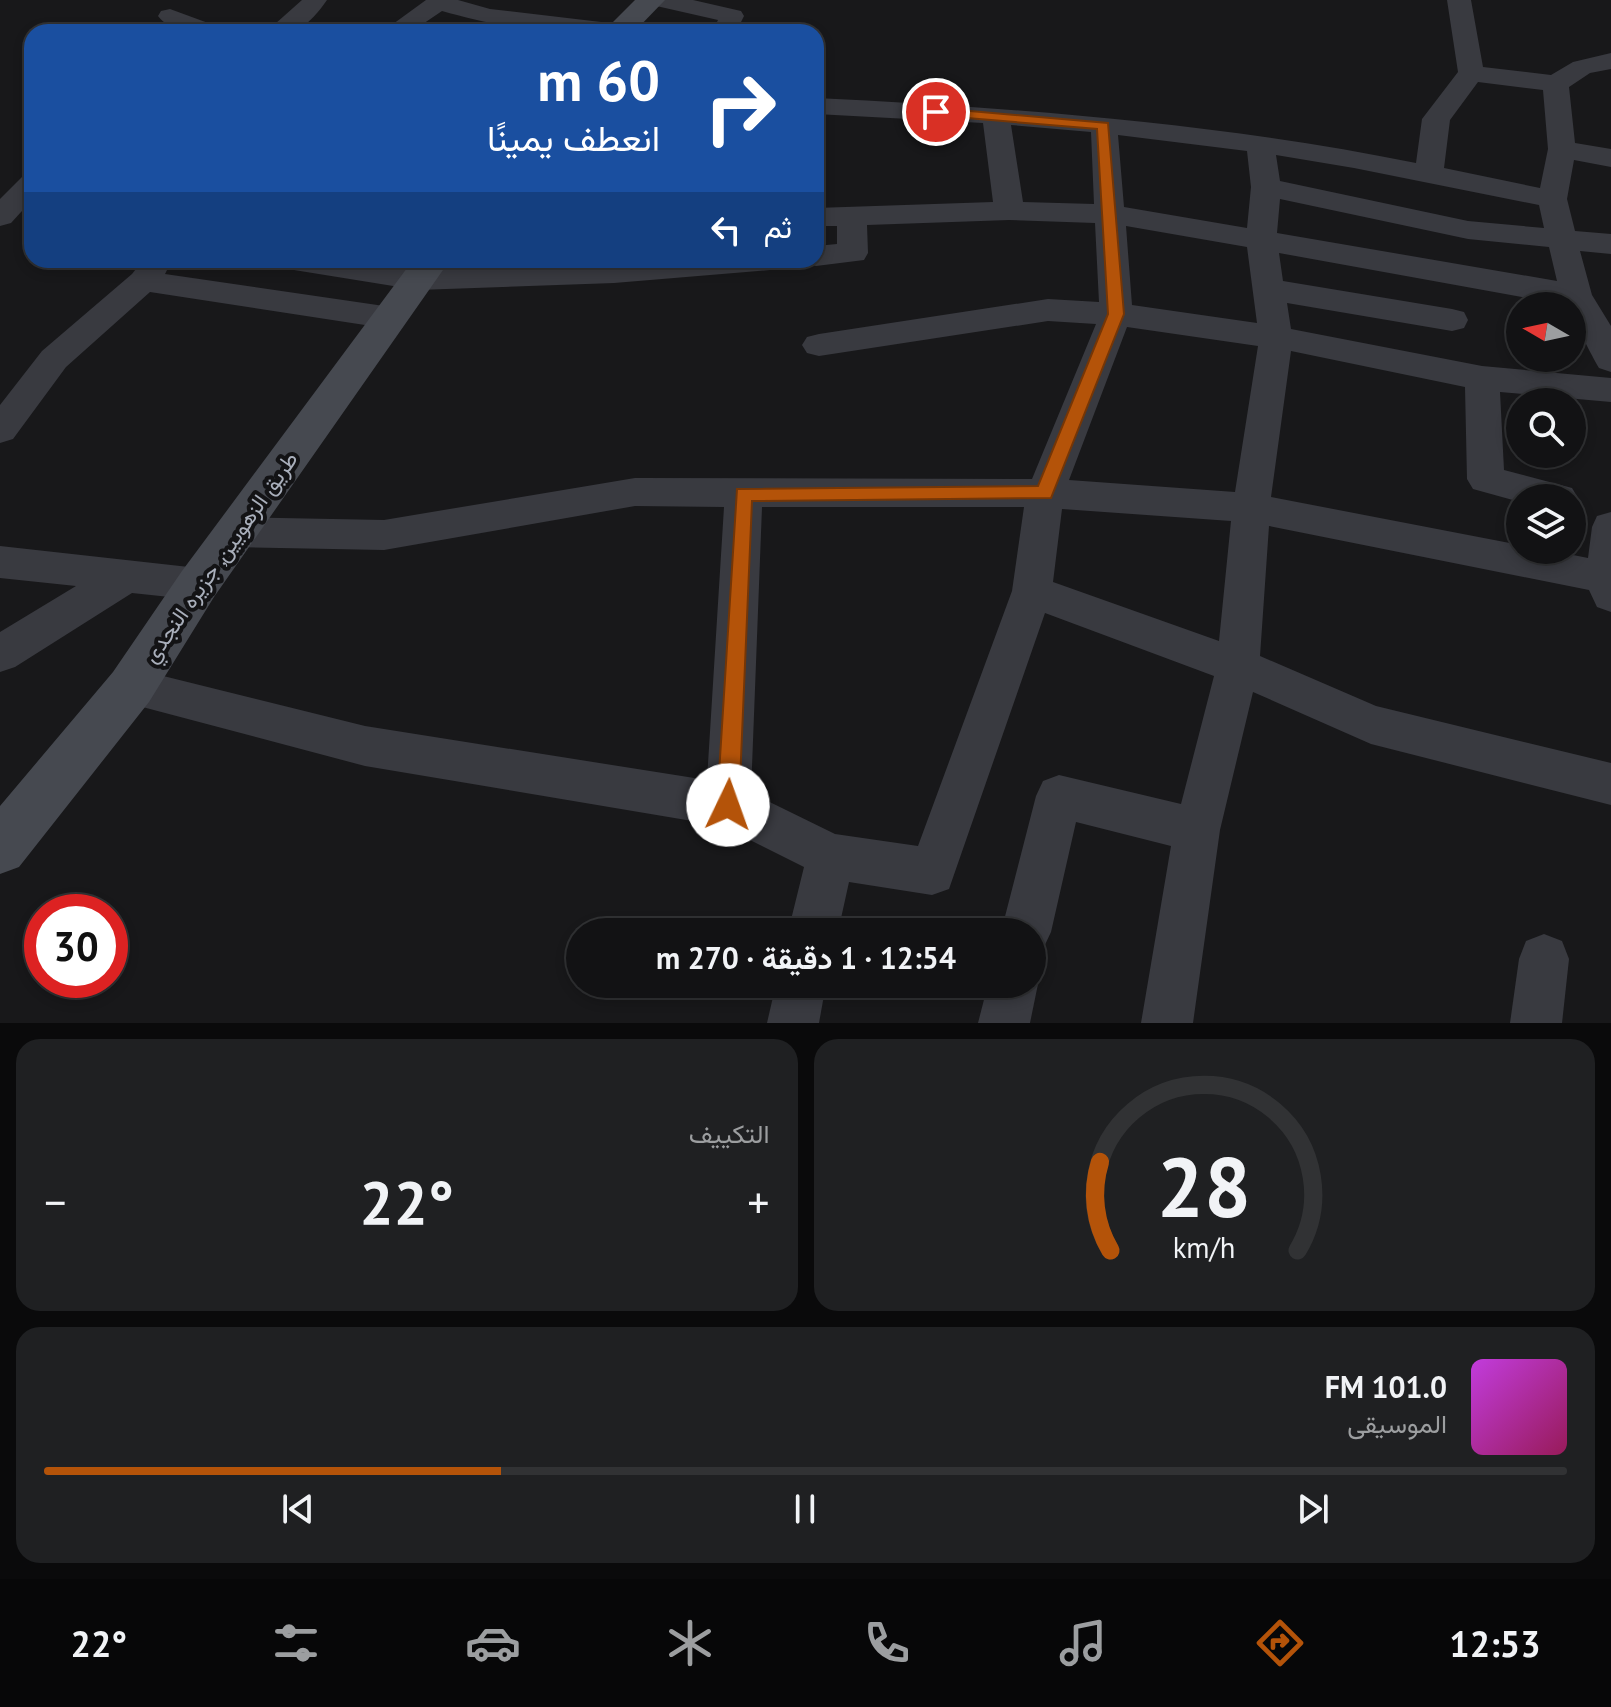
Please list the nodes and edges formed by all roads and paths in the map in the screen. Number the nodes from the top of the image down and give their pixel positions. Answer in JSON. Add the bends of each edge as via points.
{"nodes":[{"id":1,"x":315,"y":0,"type":"edge"},
{"id":2,"x":651,"y":0,"type":"edge"},
{"id":3,"x":660,"y":0,"type":"edge"},
{"id":4,"x":1459,"y":0,"type":"edge"},
{"id":5,"x":440,"y":1,"type":"edge"},
{"id":6,"x":170,"y":16,"type":"dead end"},
{"id":7,"x":488,"y":16,"type":"junction"},
{"id":8,"x":190,"y":24,"type":"edge"},
{"id":9,"x":291,"y":24,"type":"edge"},
{"id":10,"x":406,"y":24,"type":"edge"},
{"id":11,"x":477,"y":24,"type":"edge"},
{"id":12,"x":553,"y":24,"type":"edge"},
{"id":13,"x":626,"y":24,"type":"edge"},
{"id":14,"x":728,"y":24,"type":"edge"},
{"id":15,"x":1611,"y":61,"type":"edge"},
{"id":16,"x":1471,"y":73,"type":"junction"},
{"id":17,"x":1556,"y":84,"type":"junction"},
{"id":18,"x":824,"y":106,"type":"edge"},
{"id":19,"x":996,"y":115,"type":"junction"},
{"id":20,"x":1104,"y":125,"type":"junction"},
{"id":21,"x":1261,"y":147,"type":"junction"},
{"id":22,"x":1562,"y":149,"type":"junction"},
{"id":23,"x":1611,"y":158,"type":"edge"},
{"id":24,"x":1429,"y":173,"type":"junction"},
{"id":25,"x":1266,"y":187,"type":"junction"},
{"id":26,"x":24,"y":192,"type":"edge"},
{"id":27,"x":1552,"y":199,"type":"junction"},
{"id":28,"x":1009,"y":211,"type":"junction"},
{"id":29,"x":1109,"y":214,"type":"junction"},
{"id":30,"x":824,"y":217,"type":"edge"},
{"id":31,"x":852,"y":217,"type":"junction"},
{"id":32,"x":0,"y":218,"type":"edge"},
{"id":33,"x":24,"y":223,"type":"edge"},
{"id":34,"x":1562,"y":237,"type":"junction"},
{"id":35,"x":1261,"y":239,"type":"junction"},
{"id":36,"x":1611,"y":244,"type":"edge"},
{"id":37,"x":824,"y":255,"type":"edge"},
{"id":38,"x":399,"y":268,"type":"edge"},
{"id":39,"x":674,"y":268,"type":"edge"},
{"id":40,"x":152,"y":270,"type":"edge"},
{"id":41,"x":425,"y":270,"type":"edge"},
{"id":42,"x":1268,"y":289,"type":"junction"},
{"id":43,"x":1559,"y":292,"type":"edge"},
{"id":44,"x":1575,"y":292,"type":"edge"},
{"id":45,"x":1586,"y":312,"type":"edge"},
{"id":46,"x":1116,"y":314,"type":"junction"},
{"id":47,"x":391,"y":318,"type":"junction"},
{"id":48,"x":1452,"y":320,"type":"dead end"},
{"id":49,"x":1276,"y":337,"type":"junction"},
{"id":50,"x":819,"y":345,"type":"dead end"},
{"id":51,"x":1610,"y":354,"type":"edge"},
{"id":52,"x":1482,"y":378,"type":"junction"},
{"id":53,"x":1611,"y":390,"type":"edge"},
{"id":54,"x":0,"y":430,"type":"edge"},
{"id":55,"x":1506,"y":484,"type":"edge"},
{"id":56,"x":1045,"y":493,"type":"junction"},
{"id":57,"x":744,"y":494,"type":"junction"},
{"id":58,"x":1586,"y":506,"type":"edge"},
{"id":59,"x":1251,"y":508,"type":"junction"},
{"id":60,"x":1611,"y":512,"type":"edge"},
{"id":61,"x":1611,"y":527,"type":"edge"},
{"id":62,"x":235,"y":532,"type":"junction"},
{"id":63,"x":0,"y":562,"type":"edge"},
{"id":64,"x":128,"y":575,"type":"junction"},
{"id":65,"x":198,"y":584,"type":"junction"},
{"id":66,"x":1608,"y":586,"type":"edge"},
{"id":67,"x":1032,"y":591,"type":"junction"},
{"id":68,"x":0,"y":654,"type":"edge"},
{"id":69,"x":1238,"y":666,"type":"junction"},
{"id":70,"x":131,"y":687,"type":"junction"},
{"id":71,"x":1611,"y":784,"type":"edge"},
{"id":72,"x":728,"y":805,"type":"junction"},
{"id":73,"x":1197,"y":830,"type":"junction"},
{"id":74,"x":0,"y":848,"type":"edge"},
{"id":75,"x":831,"y":856,"type":"junction"},
{"id":76,"x":816,"y":918,"type":"edge"},
{"id":77,"x":1029,"y":918,"type":"edge"},
{"id":78,"x":1544,"y":959,"type":"dead end"},
{"id":79,"x":798,"y":998,"type":"edge"},
{"id":80,"x":1010,"y":998,"type":"edge"},
{"id":81,"x":793,"y":1023,"type":"edge"},
{"id":82,"x":1004,"y":1023,"type":"edge"},
{"id":83,"x":1167,"y":1023,"type":"edge"},
{"id":84,"x":1536,"y":1023,"type":"edge"}],
"edges":[{"from":1,"to":9,"type":"street"},
{"from":2,"to":13,"type":"street"},
{"from":3,"to":14,"type":"street","via":[[732,16]]},
{"from":4,"to":16,"type":"street"},
{"from":5,"to":7,"type":"street"},
{"from":5,"to":10,"type":"street"},
{"from":6,"to":8,"type":"street"},
{"from":7,"to":11,"type":"street"},
{"from":7,"to":12,"type":"street"},
{"from":15,"to":17,"type":"street","via":[[1582,67]]},
{"from":16,"to":17,"type":"street"},
{"from":16,"to":24,"type":"street","via":[[1436,119]]},
{"from":17,"to":22,"type":"street"},
{"from":18,"to":19,"type":"street"},
{"from":19,"to":20,"type":"street"},
{"from":19,"to":28,"type":"street"},
{"from":20,"to":21,"type":"street"},
{"from":20,"to":29,"type":"street"},
{"from":21,"to":24,"type":"street"},
{"from":21,"to":25,"type":"street"},
{"from":22,"to":23,"type":"street"},
{"from":22,"to":27,"type":"street"},
{"from":24,"to":27,"type":"street"},
{"from":25,"to":34,"type":"street","via":[[1468,230]]},
{"from":25,"to":35,"type":"street"},
{"from":26,"to":32,"type":"street"},
{"from":27,"to":34,"type":"street"},
{"from":28,"to":29,"type":"street"},
{"from":28,"to":31,"type":"street"},
{"from":29,"to":35,"type":"street"},
{"from":29,"to":46,"type":"street"},
{"from":30,"to":31,"type":"street"},
{"from":31,"to":37,"type":"street","via":[[853,253]]},
{"from":32,"to":33,"type":"street"},
{"from":34,"to":36,"type":"street"},
{"from":34,"to":44,"type":"street"},
{"from":35,"to":42,"type":"street"},
{"from":35,"to":43,"type":"street"},
{"from":38,"to":41,"type":"street"},
{"from":39,"to":41,"type":"street","via":[[614,273]]},
{"from":40,"to":47,"type":"street"},
{"from":40,"to":54,"type":"street","via":[[54,359]]},
{"from":41,"to":47,"type":"street","name":"طريق الزهويين, جزيره النجدي"},
{"from":42,"to":48,"type":"street"},
{"from":42,"to":49,"type":"street"},
{"from":45,"to":51,"type":"street"},
{"from":46,"to":49,"type":"street"},
{"from":46,"to":50,"type":"street","via":[[1048,310]]},
{"from":46,"to":56,"type":"street"},
{"from":47,"to":62,"type":"street","name":"طريق الزهويين, جزيره النجدي"},
{"from":49,"to":52,"type":"street"},
{"from":49,"to":59,"type":"street"},
{"from":52,"to":53,"type":"street"},
{"from":52,"to":55,"type":"street","via":[[1486,479]]},
{"from":56,"to":57,"type":"street"},
{"from":56,"to":59,"type":"street"},
{"from":56,"to":67,"type":"street"},
{"from":57,"to":62,"type":"street","via":[[635,492],[384,535]]},
{"from":57,"to":72,"type":"street"},
{"from":58,"to":60,"type":"street"},
{"from":59,"to":66,"type":"street"},
{"from":59,"to":69,"type":"street"},
{"from":61,"to":66,"type":"street"},
{"from":62,"to":65,"type":"street","name":"طريق الزهويين, جزيره النجدي"},
{"from":63,"to":64,"type":"street"},
{"from":64,"to":65,"type":"street"},
{"from":64,"to":68,"type":"street"},
{"from":65,"to":70,"type":"street","name":"طريق الزهويين, جزيره النجدي"},
{"from":67,"to":69,"type":"street"},
{"from":67,"to":75,"type":"street","via":[[932,872]]},
{"from":69,"to":71,"type":"street","via":[[1371,724]]},
{"from":69,"to":73,"type":"street"},
{"from":70,"to":72,"type":"street","via":[[365,746]]},
{"from":70,"to":74,"type":"street","name":"طريق الزهويين, جزيره النجدي"},
{"from":72,"to":75,"type":"street"},
{"from":73,"to":77,"type":"street","via":[[1059,796]]},
{"from":73,"to":83,"type":"street"},
{"from":75,"to":76,"type":"street"},
{"from":78,"to":84,"type":"street"},
{"from":79,"to":81,"type":"street"},
{"from":80,"to":82,"type":"street"}]}
